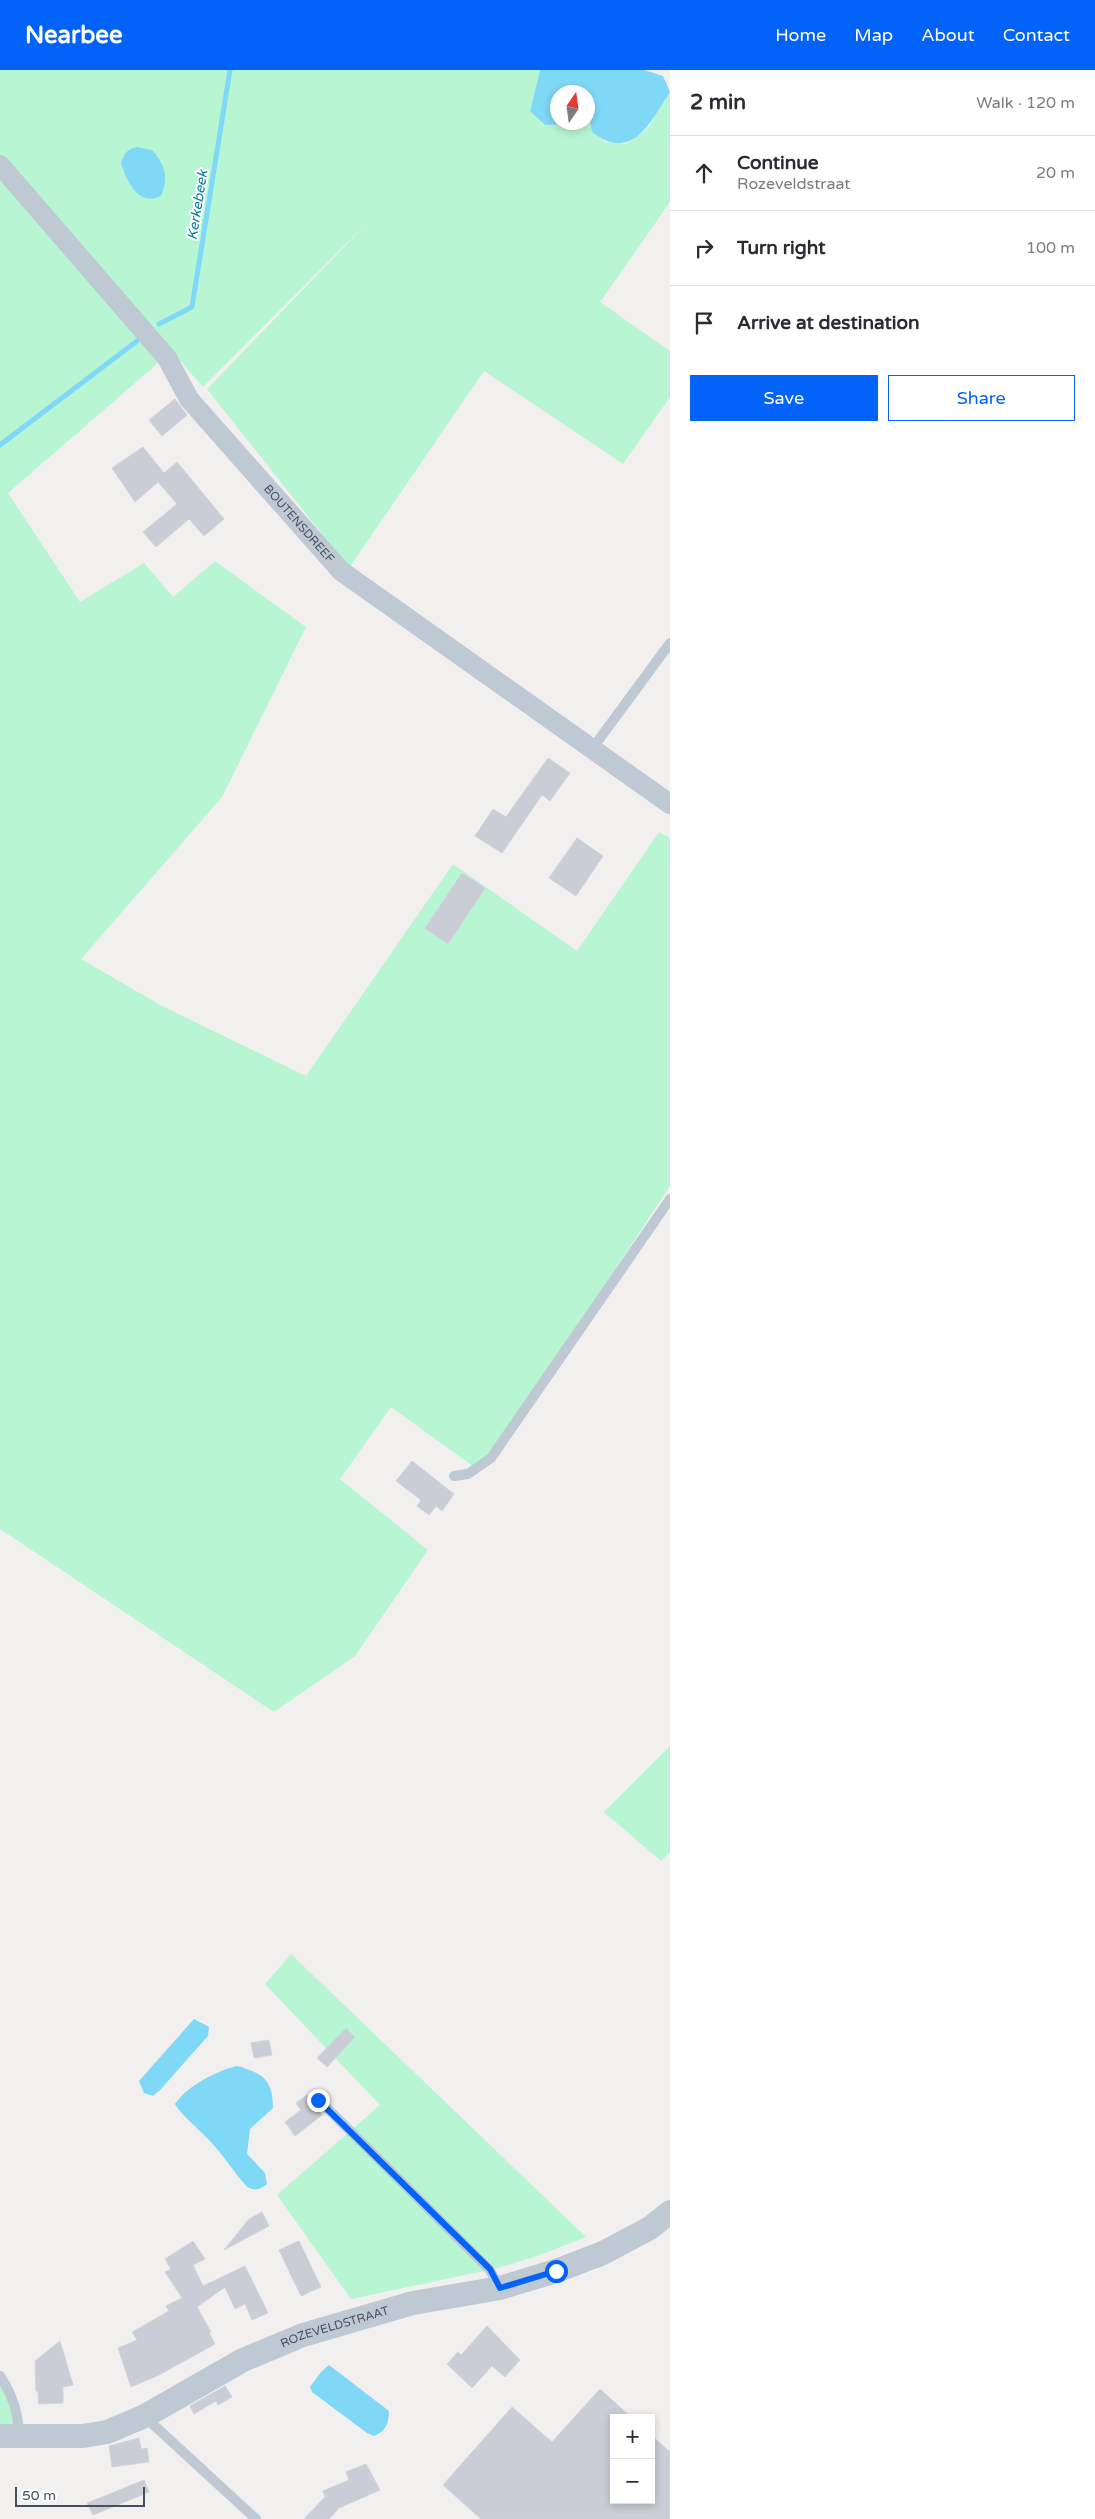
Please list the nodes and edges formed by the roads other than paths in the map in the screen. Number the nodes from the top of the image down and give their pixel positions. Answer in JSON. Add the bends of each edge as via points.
{"nodes":[{"id":1,"x":0,"y":165,"type":"edge"},
{"id":2,"x":670,"y":643,"type":"edge"},
{"id":3,"x":592,"y":749,"type":"junction"},
{"id":4,"x":670,"y":804,"type":"edge"},
{"id":5,"x":670,"y":1199,"type":"edge"},
{"id":6,"x":454,"y":1476,"type":"dead end"},
{"id":7,"x":318,"y":2100,"type":"dead end"},
{"id":8,"x":670,"y":2212,"type":"edge"},
{"id":9,"x":500,"y":2288,"type":"junction"},
{"id":10,"x":0,"y":2376,"type":"edge"},
{"id":11,"x":145,"y":2416,"type":"junction"},
{"id":12,"x":10,"y":2436,"type":"edge"},
{"id":13,"x":256,"y":2519,"type":"edge"}],
"edges":[{"from":1,"to":3,"type":"street","name":"BOUTENSDREEF","via":[[167,358],[189,399],[341,572]]},
{"from":2,"to":3,"type":"lane"},
{"from":3,"to":4,"type":"street","name":"BOUTENSDREEF"},
{"from":5,"to":6,"type":"lane","via":[[491,1458],[468,1474]]},
{"from":7,"to":9,"type":"lane","via":[[490,2269]]},
{"from":8,"to":9,"type":"street","name":"ROZEVELDSTRAAT","via":[[650,2228],[603,2253]]},
{"from":9,"to":11,"type":"street","name":"ROZEVELDSTRAAT","via":[[413,2303],[303,2335],[242,2360]]},
{"from":10,"to":12,"type":"lane","via":[[15,2402],[18,2416]]},
{"from":11,"to":12,"type":"street","name":"ROZEVELDSTRAAT","via":[[107,2432],[83,2436]]},
{"from":11,"to":13,"type":"lane"}]}
